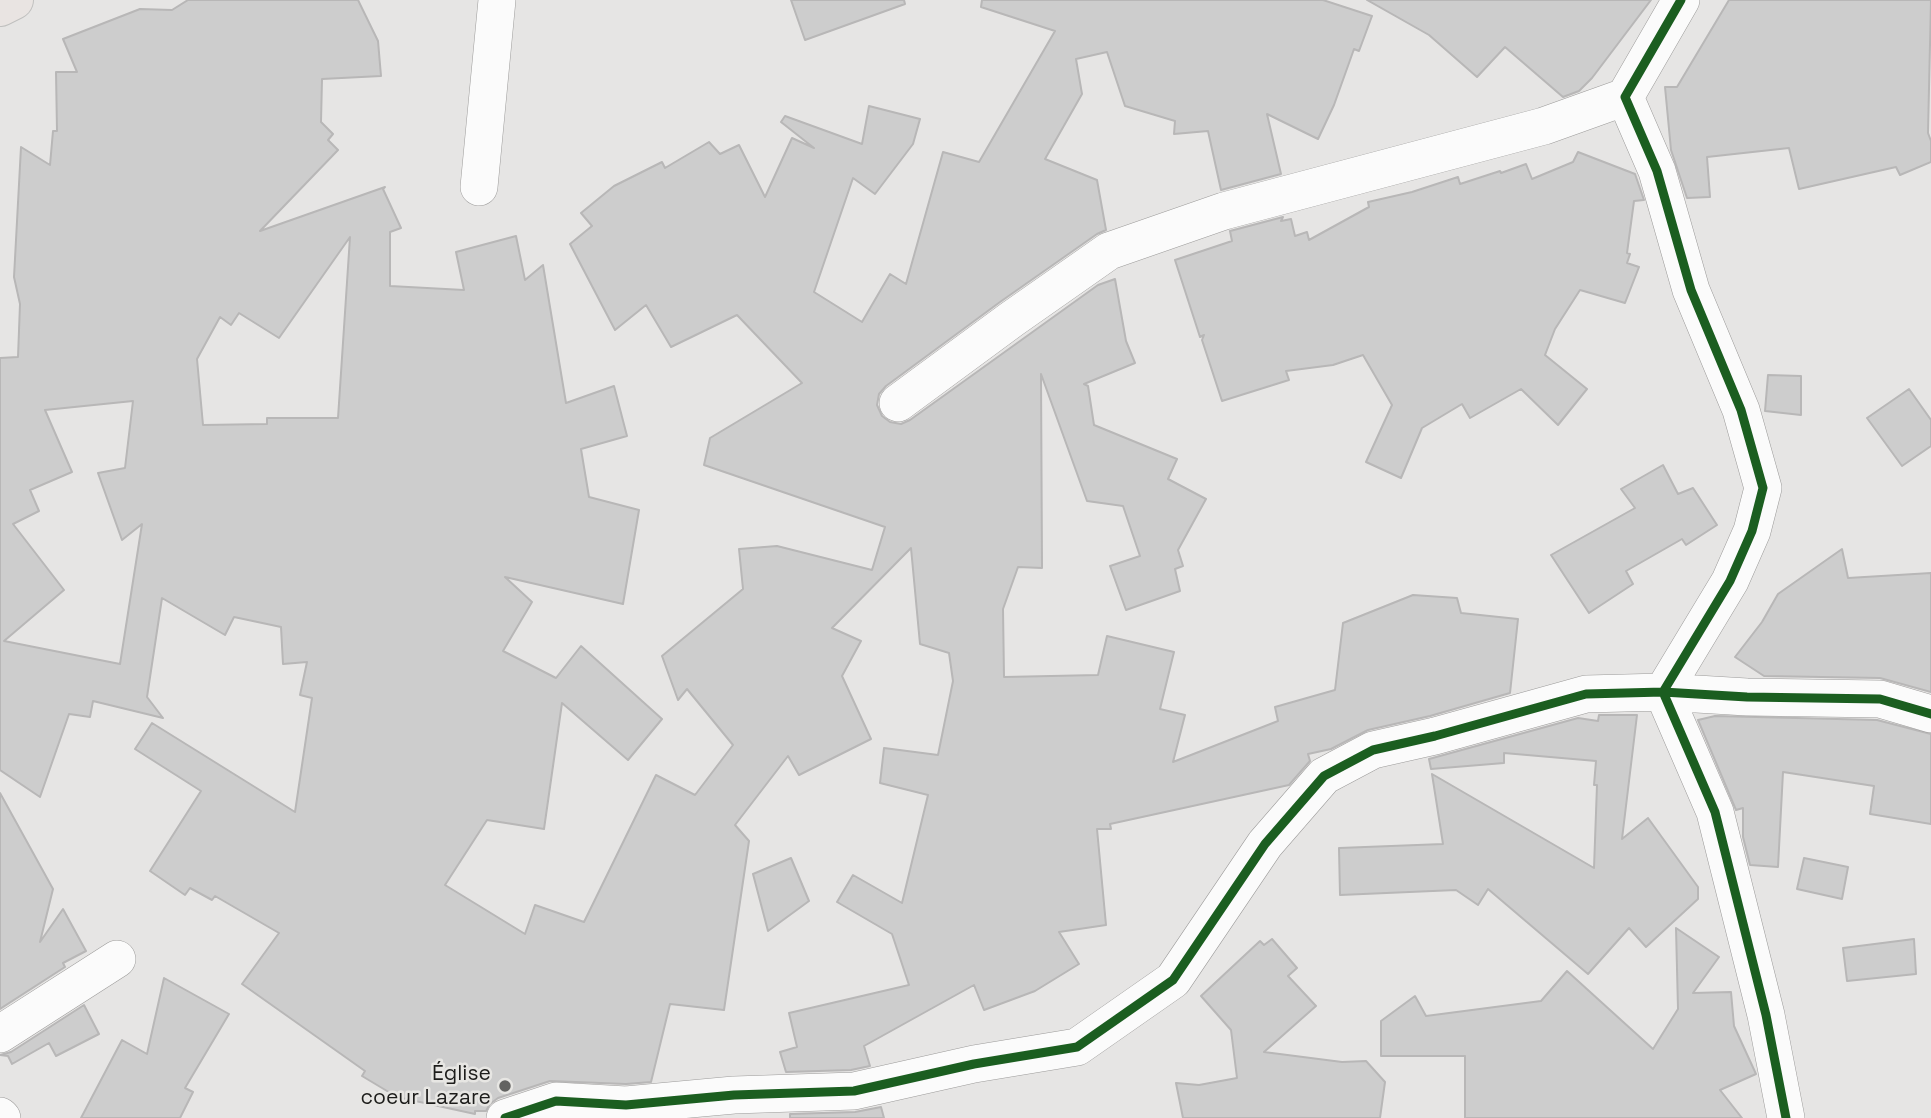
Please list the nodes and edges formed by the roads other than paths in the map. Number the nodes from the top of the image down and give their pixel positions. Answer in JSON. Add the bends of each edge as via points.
{"nodes":[{"id":1,"x":14,"y":0,"type":"edge"},
{"id":2,"x":497,"y":0,"type":"edge"},
{"id":3,"x":1681,"y":0,"type":"edge"},
{"id":4,"x":0,"y":6,"type":"edge"},
{"id":5,"x":1625,"y":97,"type":"junction"},
{"id":6,"x":479,"y":187,"type":"dead end"},
{"id":7,"x":898,"y":403,"type":"dead end"},
{"id":8,"x":1663,"y":692,"type":"junction"},
{"id":9,"x":1931,"y":715,"type":"edge"},
{"id":10,"x":117,"y":959,"type":"dead end"},
{"id":11,"x":0,"y":1034,"type":"edge"},
{"id":12,"x":505,"y":1118,"type":"edge"},
{"id":13,"x":1786,"y":1118,"type":"edge"}],
"edges":[{"from":1,"to":4,"type":"main road"},
{"from":2,"to":6,"type":"street"},
{"from":3,"to":5,"type":"street"},
{"from":5,"to":7,"type":"street","via":[[1544,126],[1224,211],[1109,251]]},
{"from":5,"to":8,"type":"street","via":[[1657,171],[1691,290],[1741,410],[1763,488],[1752,531],[1730,581]]},
{"from":8,"to":9,"type":"street","via":[[1880,699]]},
{"from":8,"to":12,"type":"street","via":[[1587,694],[1373,750],[1324,776],[1265,844],[1173,980],[1077,1048],[974,1064],[854,1091],[626,1105],[556,1101]]},
{"from":8,"to":13,"type":"street","via":[[1715,813],[1766,1015]]},
{"from":10,"to":11,"type":"street"}]}
